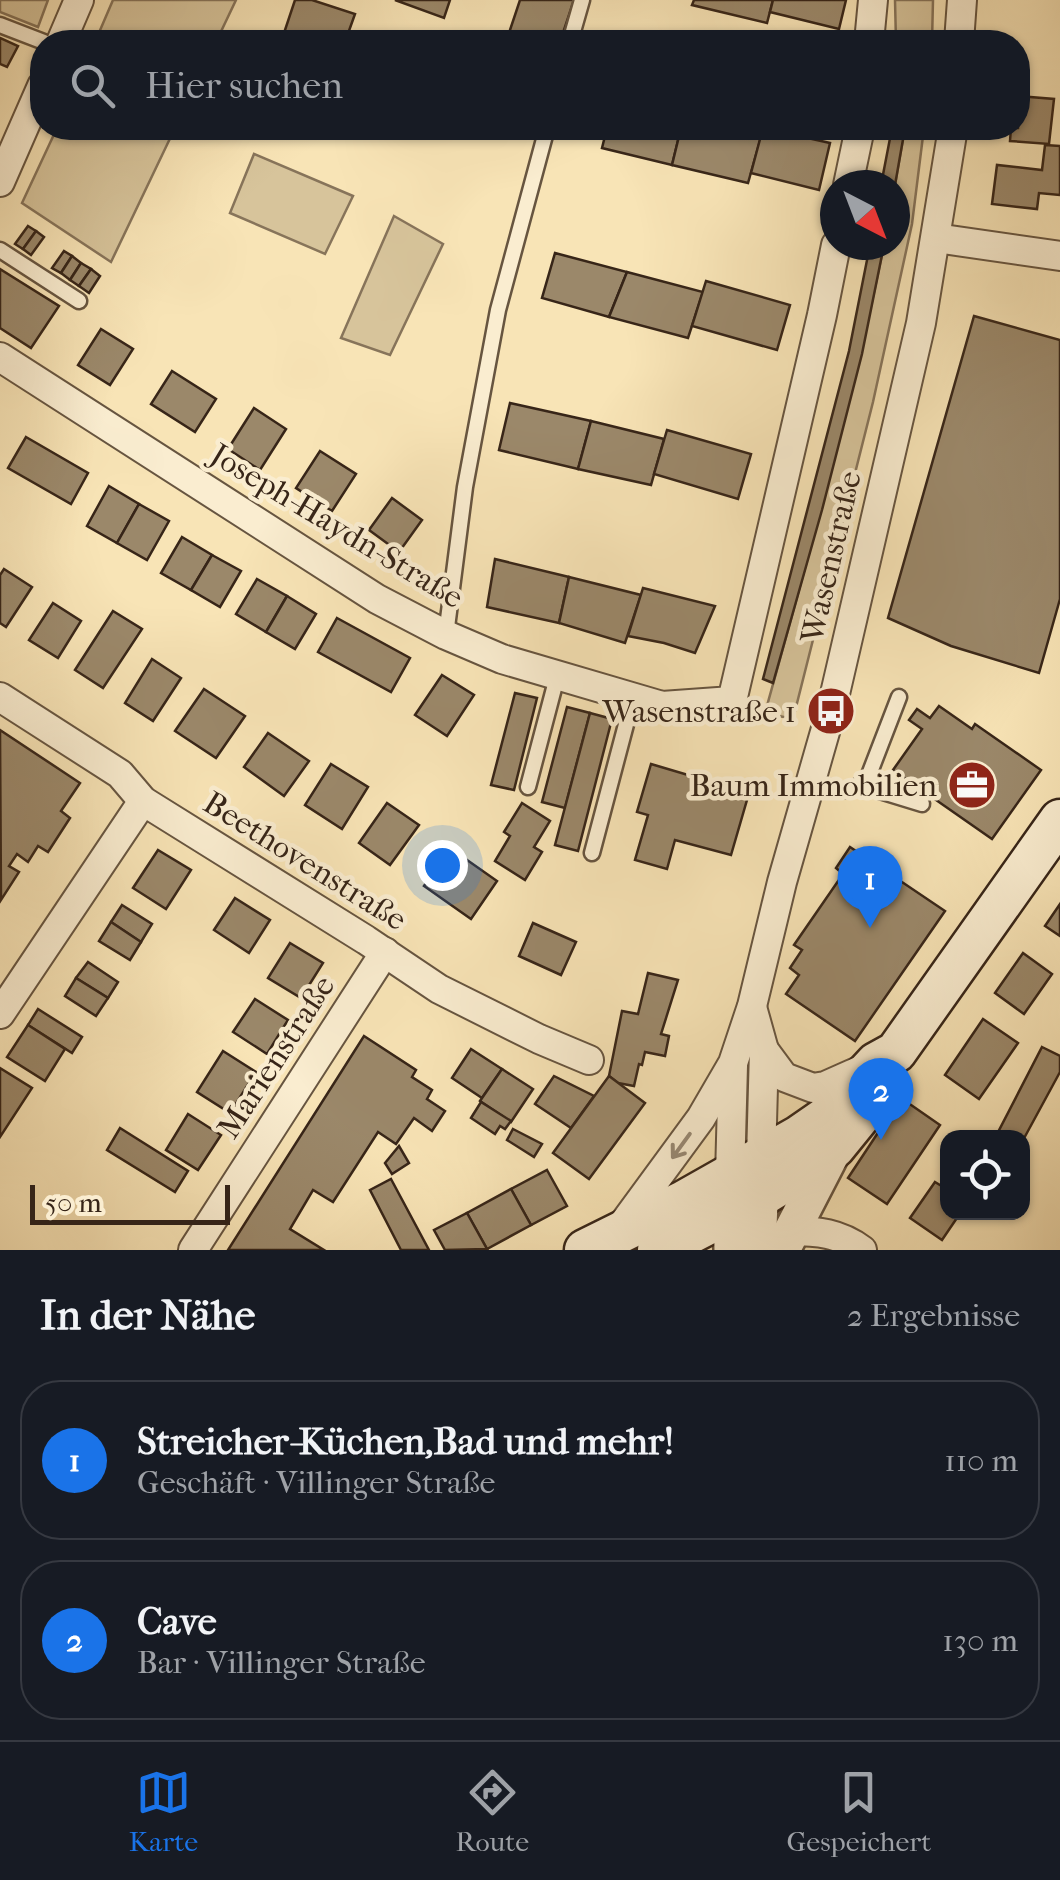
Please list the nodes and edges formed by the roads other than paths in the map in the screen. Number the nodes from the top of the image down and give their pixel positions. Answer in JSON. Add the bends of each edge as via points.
{"nodes":[{"id":1,"x":79,"y":0,"type":"edge"},
{"id":2,"x":582,"y":0,"type":"edge"},
{"id":3,"x":873,"y":0,"type":"edge"},
{"id":4,"x":962,"y":0,"type":"edge"},
{"id":5,"x":0,"y":25,"type":"edge"},
{"id":6,"x":67,"y":30,"type":"edge"},
{"id":7,"x":573,"y":30,"type":"edge"},
{"id":8,"x":870,"y":30,"type":"edge"},
{"id":9,"x":960,"y":30,"type":"edge"},
{"id":10,"x":30,"y":37,"type":"edge"},
{"id":11,"x":30,"y":113,"type":"edge"},
{"id":12,"x":544,"y":140,"type":"edge"},
{"id":13,"x":857,"y":140,"type":"edge"},
{"id":14,"x":951,"y":140,"type":"edge"},
{"id":15,"x":851,"y":170,"type":"edge"},
{"id":16,"x":0,"y":182,"type":"edge"},
{"id":17,"x":936,"y":238,"type":"junction"},
{"id":18,"x":0,"y":250,"type":"edge"},
{"id":19,"x":1060,"y":256,"type":"edge"},
{"id":20,"x":833,"y":260,"type":"edge"},
{"id":21,"x":78,"y":301,"type":"dead end"},
{"id":22,"x":0,"y":357,"type":"edge"},
{"id":23,"x":446,"y":635,"type":"junction"},
{"id":24,"x":557,"y":677,"type":"junction"},
{"id":25,"x":0,"y":697,"type":"edge"},
{"id":26,"x":898,"y":697,"type":"dead end"},
{"id":27,"x":633,"y":698,"type":"junction"},
{"id":28,"x":811,"y":780,"type":"junction"},
{"id":29,"x":528,"y":787,"type":"dead end"},
{"id":30,"x":857,"y":787,"type":"junction"},
{"id":31,"x":143,"y":800,"type":"junction"},
{"id":32,"x":922,"y":804,"type":"dead end"},
{"id":33,"x":1060,"y":820,"type":"edge"},
{"id":34,"x":592,"y":853,"type":"dead end"},
{"id":35,"x":385,"y":952,"type":"junction"},
{"id":36,"x":752,"y":1006,"type":"junction"},
{"id":37,"x":0,"y":1014,"type":"edge"},
{"id":38,"x":764,"y":1050,"type":"junction"},
{"id":39,"x":886,"y":1058,"type":"junction"},
{"id":40,"x":588,"y":1060,"type":"dead end"},
{"id":41,"x":734,"y":1063,"type":"junction"},
{"id":42,"x":835,"y":1147,"type":"junction"},
{"id":43,"x":743,"y":1198,"type":"edge"},
{"id":44,"x":600,"y":1243,"type":"edge"},
{"id":45,"x":778,"y":1244,"type":"edge"},
{"id":46,"x":193,"y":1250,"type":"edge"},
{"id":47,"x":658,"y":1250,"type":"edge"},
{"id":48,"x":862,"y":1250,"type":"edge"}],
"edges":[{"from":1,"to":6,"type":"street"},
{"from":2,"to":7,"type":"lane"},
{"from":3,"to":8,"type":"street"},
{"from":4,"to":9,"type":"street"},
{"from":5,"to":10,"type":"lane"},
{"from":11,"to":16,"type":"street"},
{"from":12,"to":23,"type":"lane","via":[[498,310],[464,486]]},
{"from":13,"to":15,"type":"street"},
{"from":14,"to":17,"type":"street","name":"Wasenstraße"},
{"from":17,"to":19,"type":"street"},
{"from":17,"to":28,"type":"street","name":"Wasenstraße"},
{"from":18,"to":21,"type":"lane"},
{"from":20,"to":27,"type":"street","name":"Joseph-Haydn-Straße","via":[[732,701],[662,706]]},
{"from":22,"to":23,"type":"street","name":"Joseph-Haydn-Straße","via":[[377,599]]},
{"from":23,"to":24,"type":"street","name":"Joseph-Haydn-Straße"},
{"from":24,"to":27,"type":"street","name":"Joseph-Haydn-Straße"},
{"from":24,"to":29,"type":"lane"},
{"from":25,"to":31,"type":"street","name":"Beethovenstraße","via":[[120,774]]},
{"from":26,"to":30,"type":"lane","via":[[867,780]]},
{"from":27,"to":34,"type":"lane"},
{"from":28,"to":30,"type":"lane","via":[[844,792]]},
{"from":28,"to":36,"type":"street","name":"Wasenstraße"},
{"from":30,"to":32,"type":"lane"},
{"from":31,"to":35,"type":"street","name":"Beethovenstraße"},
{"from":31,"to":37,"type":"street"},
{"from":33,"to":39,"type":"main road"},
{"from":35,"to":40,"type":"street","name":"Beethovenstraße","via":[[439,989]]},
{"from":35,"to":46,"type":"street","name":"Marienstraße"},
{"from":36,"to":38,"type":"street","name":"Wasenstraße"},
{"from":36,"to":41,"type":"street","name":"Wasenstraße"},
{"from":38,"to":39,"type":"street","via":[[784,1078],[813,1088]]},
{"from":38,"to":43,"type":"street","name":"Wasenstraße"},
{"from":39,"to":42,"type":"main road","via":[[893,1075]]},
{"from":39,"to":43,"type":"main road"},
{"from":41,"to":43,"type":"street","name":"Wasenstraße"},
{"from":41,"to":44,"type":"street","name":"Wasenstraße","one_way":true,"via":[[701,1118]]},
{"from":42,"to":43,"type":"main road"},
{"from":42,"to":45,"type":"street"},
{"from":43,"to":44,"type":"main road"},
{"from":43,"to":45,"type":"street"},
{"from":43,"to":47,"type":"main road"},
{"from":45,"to":48,"type":"street","via":[[818,1230]]}]}
